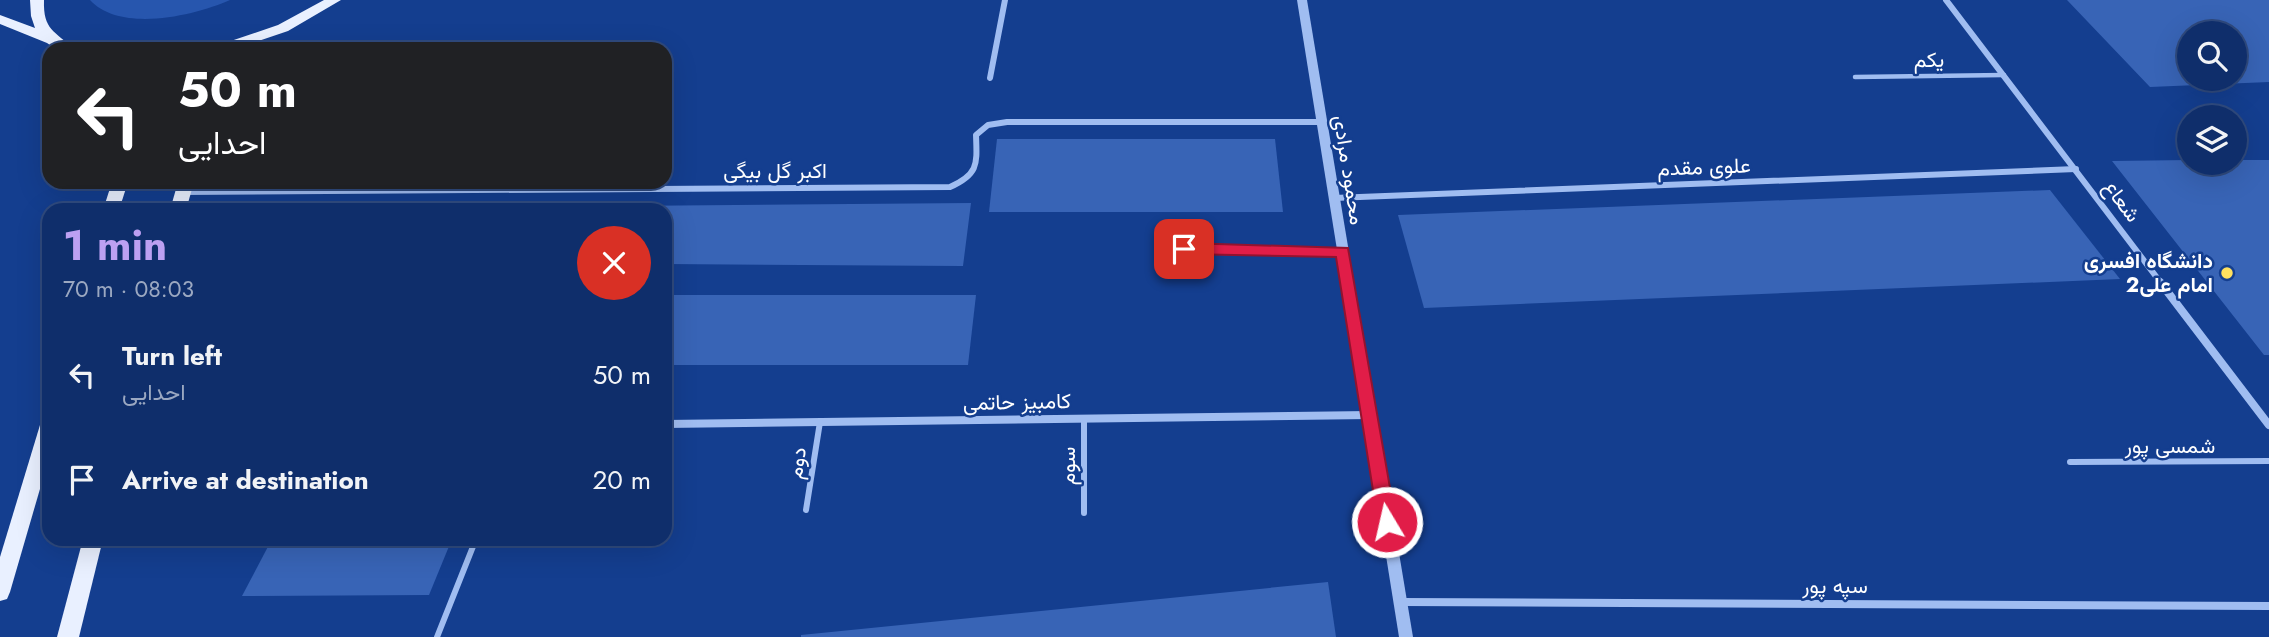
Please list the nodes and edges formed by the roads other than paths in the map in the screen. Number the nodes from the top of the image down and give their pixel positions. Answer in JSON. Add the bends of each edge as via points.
{"nodes":[{"id":1,"x":37,"y":0,"type":"edge"},
{"id":2,"x":334,"y":0,"type":"edge"},
{"id":3,"x":1004,"y":0,"type":"edge"},
{"id":4,"x":1302,"y":0,"type":"edge"},
{"id":5,"x":1947,"y":0,"type":"edge"},
{"id":6,"x":0,"y":19,"type":"edge"},
{"id":7,"x":50,"y":39,"type":"junction"},
{"id":8,"x":55,"y":42,"type":"edge"},
{"id":9,"x":244,"y":42,"type":"edge"},
{"id":10,"x":2004,"y":75,"type":"junction"},
{"id":11,"x":1855,"y":77,"type":"dead end"},
{"id":12,"x":990,"y":78,"type":"dead end"},
{"id":13,"x":1321,"y":122,"type":"junction"},
{"id":14,"x":2076,"y":169,"type":"junction"},
{"id":15,"x":672,"y":187,"type":"edge"},
{"id":16,"x":1334,"y":198,"type":"junction"},
{"id":17,"x":1184,"y":249,"type":"dead end"},
{"id":18,"x":1343,"y":251,"type":"junction"},
{"id":19,"x":1370,"y":415,"type":"junction"},
{"id":20,"x":1084,"y":419,"type":"junction"},
{"id":21,"x":820,"y":422,"type":"junction"},
{"id":22,"x":672,"y":424,"type":"edge"},
{"id":23,"x":2269,"y":425,"type":"edge"},
{"id":24,"x":42,"y":449,"type":"edge"},
{"id":25,"x":2269,"y":461,"type":"edge"},
{"id":26,"x":2070,"y":463,"type":"dead end"},
{"id":27,"x":806,"y":510,"type":"dead end"},
{"id":28,"x":1084,"y":513,"type":"dead end"},
{"id":29,"x":91,"y":546,"type":"edge"},
{"id":30,"x":472,"y":546,"type":"edge"},
{"id":31,"x":0,"y":592,"type":"edge"},
{"id":32,"x":1400,"y":602,"type":"junction"},
{"id":33,"x":2269,"y":606,"type":"edge"},
{"id":34,"x":68,"y":637,"type":"edge"},
{"id":35,"x":437,"y":637,"type":"edge"},
{"id":36,"x":1406,"y":637,"type":"edge"}],
"edges":[{"from":1,"to":7,"type":"main road","via":[[40,27]]},
{"from":2,"to":9,"type":"main road","via":[[283,28]]},
{"from":3,"to":12,"type":"street"},
{"from":4,"to":13,"type":"street","name":"محمود مرادی"},
{"from":5,"to":10,"type":"street","name":"شعاع"},
{"from":6,"to":7,"type":"main road"},
{"from":7,"to":8,"type":"main road"},
{"from":10,"to":11,"type":"lane","name":"یکم"},
{"from":10,"to":14,"type":"street","name":"شعاع"},
{"from":13,"to":15,"type":"street","name":"اکبر گل بیگی","via":[[1007,122],[988,125],[976,135],[976,170],[969,180],[950,187]]},
{"from":13,"to":16,"type":"street","name":"محمود مرادی"},
{"from":14,"to":16,"type":"street","name":"علوی مقدم"},
{"from":14,"to":23,"type":"street","name":"شعاع"},
{"from":16,"to":18,"type":"street","name":"محمود مرادی"},
{"from":17,"to":18,"type":"lane"},
{"from":18,"to":19,"type":"street","name":"محمود مرادی"},
{"from":19,"to":20,"type":"street","name":"کامبیز حاتمی"},
{"from":19,"to":32,"type":"street","name":"محمود مرادی"},
{"from":20,"to":21,"type":"street","name":"کامبیز حاتمی"},
{"from":20,"to":28,"type":"lane","name":"سوم"},
{"from":21,"to":22,"type":"street","name":"کامبیز حاتمی"},
{"from":21,"to":27,"type":"lane","name":"دوم"},
{"from":24,"to":31,"type":"main road"},
{"from":25,"to":26,"type":"lane","name":"شمسی پور"},
{"from":29,"to":34,"type":"main road"},
{"from":30,"to":35,"type":"lane"},
{"from":32,"to":33,"type":"street","name":"سپه پور"},
{"from":32,"to":36,"type":"street","name":"محمود مرادی"}]}
